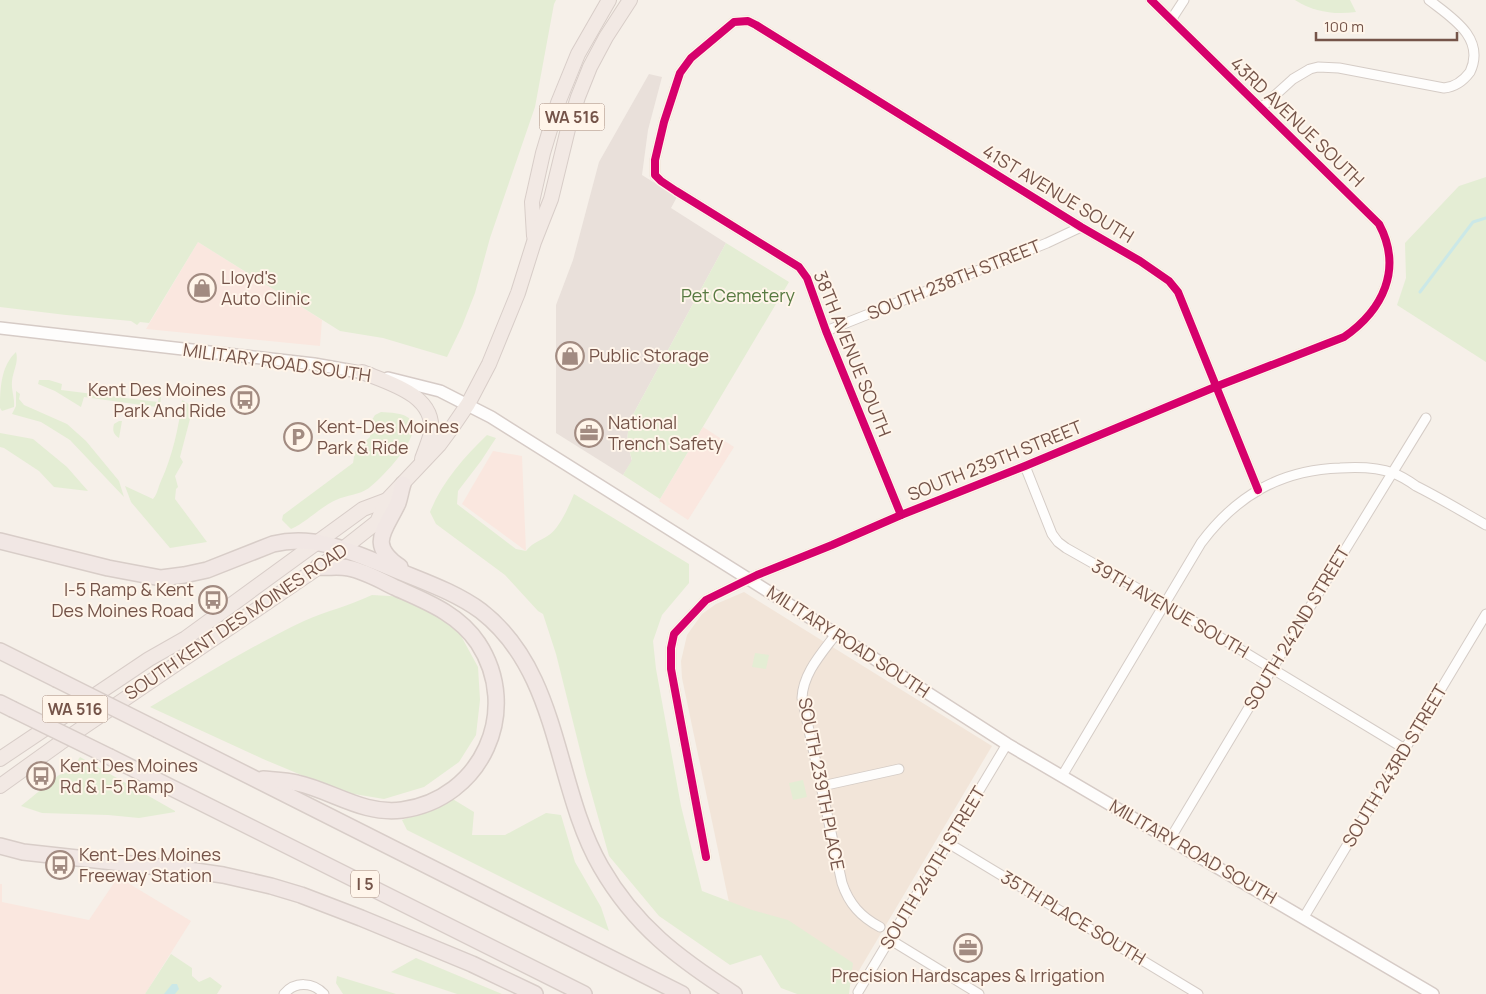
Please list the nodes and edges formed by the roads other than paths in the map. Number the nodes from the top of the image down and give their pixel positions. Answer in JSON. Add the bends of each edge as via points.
{"nodes":[{"id":1,"x":609,"y":0,"type":"edge"},
{"id":2,"x":630,"y":0,"type":"edge"},
{"id":3,"x":1151,"y":0,"type":"edge"},
{"id":4,"x":1184,"y":0,"type":"edge"},
{"id":5,"x":1428,"y":0,"type":"edge"},
{"id":6,"x":1171,"y":20,"type":"junction"},
{"id":7,"x":734,"y":22,"type":"joint"},
{"id":8,"x":1261,"y":108,"type":"junction"},
{"id":9,"x":1081,"y":227,"type":"junction"},
{"id":10,"x":534,"y":242,"type":"junction"},
{"id":11,"x":1388,"y":281,"type":"joint"},
{"id":12,"x":0,"y":328,"type":"edge"},
{"id":13,"x":826,"y":331,"type":"junction"},
{"id":14,"x":362,"y":372,"type":"junction"},
{"id":15,"x":1215,"y":387,"type":"junction"},
{"id":16,"x":468,"y":404,"type":"junction"},
{"id":17,"x":1426,"y":418,"type":"dead end"},
{"id":18,"x":420,"y":465,"type":"junction"},
{"id":19,"x":1025,"y":466,"type":"junction"},
{"id":20,"x":1392,"y":473,"type":"junction"},
{"id":21,"x":403,"y":484,"type":"junction"},
{"id":22,"x":1258,"y":490,"type":"junction"},
{"id":23,"x":387,"y":500,"type":"junction"},
{"id":24,"x":901,"y":515,"type":"junction"},
{"id":25,"x":1486,"y":526,"type":"edge"},
{"id":26,"x":0,"y":541,"type":"edge"},
{"id":27,"x":320,"y":542,"type":"junction"},
{"id":28,"x":344,"y":550,"type":"junction"},
{"id":29,"x":318,"y":568,"type":"junction"},
{"id":30,"x":750,"y":579,"type":"junction"},
{"id":31,"x":420,"y":580,"type":"junction"},
{"id":32,"x":1165,"y":604,"type":"junction"},
{"id":33,"x":1486,"y":614,"type":"edge"},
{"id":34,"x":836,"y":634,"type":"junction"},
{"id":35,"x":0,"y":651,"type":"edge"},
{"id":36,"x":1272,"y":669,"type":"junction"},
{"id":37,"x":6,"y":706,"type":"edge"},
{"id":38,"x":1007,"y":744,"type":"junction"},
{"id":39,"x":1405,"y":749,"type":"junction"},
{"id":40,"x":0,"y":759,"type":"edge"},
{"id":41,"x":899,"y":769,"type":"dead end"},
{"id":42,"x":1062,"y":776,"type":"junction"},
{"id":43,"x":254,"y":778,"type":"junction"},
{"id":44,"x":0,"y":786,"type":"edge"},
{"id":45,"x":822,"y":786,"type":"junction"},
{"id":46,"x":1170,"y":839,"type":"junction"},
{"id":47,"x":948,"y":843,"type":"junction"},
{"id":48,"x":0,"y":846,"type":"edge"},
{"id":49,"x":706,"y":857,"type":"dead end"},
{"id":50,"x":1304,"y":917,"type":"junction"},
{"id":51,"x":880,"y":927,"type":"dead end"},
{"id":52,"x":889,"y":939,"type":"junction"},
{"id":53,"x":858,"y":992,"type":"dead end"},
{"id":54,"x":284,"y":994,"type":"edge"},
{"id":55,"x":324,"y":994,"type":"edge"},
{"id":56,"x":535,"y":994,"type":"edge"},
{"id":57,"x":584,"y":994,"type":"edge"},
{"id":58,"x":682,"y":994,"type":"edge"},
{"id":59,"x":734,"y":994,"type":"edge"},
{"id":60,"x":979,"y":994,"type":"edge"},
{"id":61,"x":1198,"y":994,"type":"edge"},
{"id":62,"x":1434,"y":994,"type":"edge"}],
"edges":[{"from":1,"to":10,"type":"highway","name":"SOUTH KENT DES MOINES ROAD","number":"WA 516","via":[[578,54],[558,103],[532,202]]},
{"from":2,"to":10,"type":"highway","name":"SOUTH KENT DES MOINES ROAD","number":"WA 516","via":[[602,45],[578,97],[551,198]]},
{"from":3,"to":6,"type":"street","name":"43RD AVENUE SOUTH"},
{"from":4,"to":6,"type":"street"},
{"from":5,"to":8,"type":"street","via":[[1460,23],[1474,38],[1476,62],[1464,79],[1444,88],[1318,67],[1288,83]]},
{"from":6,"to":8,"type":"street","name":"43RD AVENUE SOUTH"},
{"from":7,"to":9,"type":"street","name":"41ST AVENUE SOUTH","via":[[748,21],[756,25]]},
{"from":7,"to":13,"type":"street","name":"38TH AVENUE SOUTH","via":[[690,58],[680,73],[655,160],[656,175],[799,267],[807,278]]},
{"from":8,"to":11,"type":"street","name":"43RD AVENUE SOUTH","via":[[1379,224],[1390,260]]},
{"from":9,"to":13,"type":"street","name":"SOUTH 238TH STREET"},
{"from":9,"to":15,"type":"street","name":"41ST AVENUE SOUTH","via":[[1140,261],[1175,286]]},
{"from":10,"to":16,"type":"highway","name":"SOUTH KENT DES MOINES ROAD","number":"WA 516","via":[[504,330]]},
{"from":11,"to":15,"type":"street","name":"SOUTH 239TH STREET","via":[[1371,313],[1344,337]]},
{"from":12,"to":14,"type":"main road","name":"MILITARY ROAD SOUTH"},
{"from":13,"to":24,"type":"street","name":"38TH AVENUE SOUTH"},
{"from":14,"to":16,"type":"main road","name":"MILITARY ROAD SOUTH","via":[[440,390]]},
{"from":14,"to":18,"type":"highway","via":[[409,393],[425,408],[430,434]]},
{"from":15,"to":19,"type":"street","name":"SOUTH 239TH STREET"},
{"from":15,"to":22,"type":"street","name":"41ST AVENUE SOUTH"},
{"from":16,"to":18,"type":"highway","name":"SOUTH KENT DES MOINES ROAD","number":"WA 516","via":[[439,445]]},
{"from":16,"to":30,"type":"main road","name":"MILITARY ROAD SOUTH"},
{"from":17,"to":20,"type":"street","name":"SOUTH 242ND STREET"},
{"from":18,"to":21,"type":"highway","name":"SOUTH KENT DES MOINES ROAD","number":"WA 516"},
{"from":19,"to":24,"type":"street","name":"SOUTH 239TH STREET"},
{"from":19,"to":32,"type":"street","name":"39TH AVENUE SOUTH","via":[[1046,522],[1058,542]]},
{"from":20,"to":22,"type":"street","via":[[1362,468],[1313,470],[1277,480]]},
{"from":20,"to":25,"type":"street"},
{"from":20,"to":36,"type":"street","name":"SOUTH 242ND STREET"},
{"from":21,"to":23,"type":"highway","name":"SOUTH KENT DES MOINES ROAD","number":"WA 516"},
{"from":21,"to":31,"type":"highway","via":[[382,534],[382,545],[386,556]]},
{"from":22,"to":32,"type":"street","via":[[1230,510],[1209,532]]},
{"from":23,"to":27,"type":"highway","name":"SOUTH KENT DES MOINES ROAD","number":"WA 516","via":[[363,509]]},
{"from":23,"to":28,"type":"highway","name":"SOUTH KENT DES MOINES ROAD","number":"WA 516","via":[[377,522]]},
{"from":24,"to":30,"type":"street","name":"SOUTH 239TH STREET"},
{"from":26,"to":27,"type":"highway","via":[[161,578],[207,570],[283,541]]},
{"from":27,"to":28,"type":"highway"},
{"from":27,"to":40,"type":"highway","name":"SOUTH KENT DES MOINES ROAD","number":"WA 516","via":[[186,638],[149,659]]},
{"from":28,"to":29,"type":"highway","name":"SOUTH KENT DES MOINES ROAD","number":"WA 516"},
{"from":28,"to":31,"type":"highway"},
{"from":29,"to":43,"type":"highway","via":[[348,568],[372,576],[442,609],[466,628],[487,659],[494,680],[497,696],[494,728],[474,770],[449,792],[417,807],[370,809],[297,783]]},
{"from":29,"to":44,"type":"highway","name":"SOUTH KENT DES MOINES ROAD","number":"WA 516"},
{"from":30,"to":34,"type":"main road","name":"MILITARY ROAD SOUTH"},
{"from":30,"to":49,"type":"street","name":"SOUTH 239TH STREET","via":[[706,600],[674,634],[671,648],[671,669]]},
{"from":31,"to":59,"type":"highway","via":[[479,610],[515,647],[541,696],[584,829],[601,868],[650,932],[691,966]]},
{"from":32,"to":36,"type":"street","name":"39TH AVENUE SOUTH"},
{"from":32,"to":42,"type":"street"},
{"from":33,"to":39,"type":"street","name":"SOUTH 243RD STREET"},
{"from":34,"to":38,"type":"main road","name":"MILITARY ROAD SOUTH"},
{"from":34,"to":45,"type":"street","name":"SOUTH 239TH PLACE","via":[[807,676],[802,691],[807,727]]},
{"from":35,"to":43,"type":"highway","number":"I 5","bridge":true},
{"from":36,"to":39,"type":"street","name":"39TH AVENUE SOUTH"},
{"from":36,"to":46,"type":"street","name":"SOUTH 242ND STREET"},
{"from":37,"to":57,"type":"highway","number":"I 5","bridge":true},
{"from":38,"to":42,"type":"main road","name":"MILITARY ROAD SOUTH"},
{"from":38,"to":47,"type":"street","name":"SOUTH 240TH STREET"},
{"from":39,"to":50,"type":"street","name":"SOUTH 243RD STREET"},
{"from":41,"to":45,"type":"street"},
{"from":42,"to":46,"type":"main road","name":"MILITARY ROAD SOUTH"},
{"from":43,"to":58,"type":"highway","number":"I 5"},
{"from":45,"to":51,"type":"street","name":"SOUTH 239TH PLACE","via":[[838,872],[846,895],[862,915]]},
{"from":46,"to":50,"type":"main road","name":"MILITARY ROAD SOUTH"},
{"from":47,"to":52,"type":"street","name":"SOUTH 240TH STREET"},
{"from":47,"to":61,"type":"street","name":"35TH PLACE SOUTH"},
{"from":48,"to":56,"type":"highway","via":[[23,852],[223,875],[271,886],[361,918]]},
{"from":50,"to":62,"type":"main road","name":"MILITARY ROAD SOUTH"},
{"from":52,"to":53,"type":"street","name":"SOUTH 240TH STREET"},
{"from":52,"to":60,"type":"street"},
{"from":54,"to":55,"type":"street","via":[[303,984]]}]}
